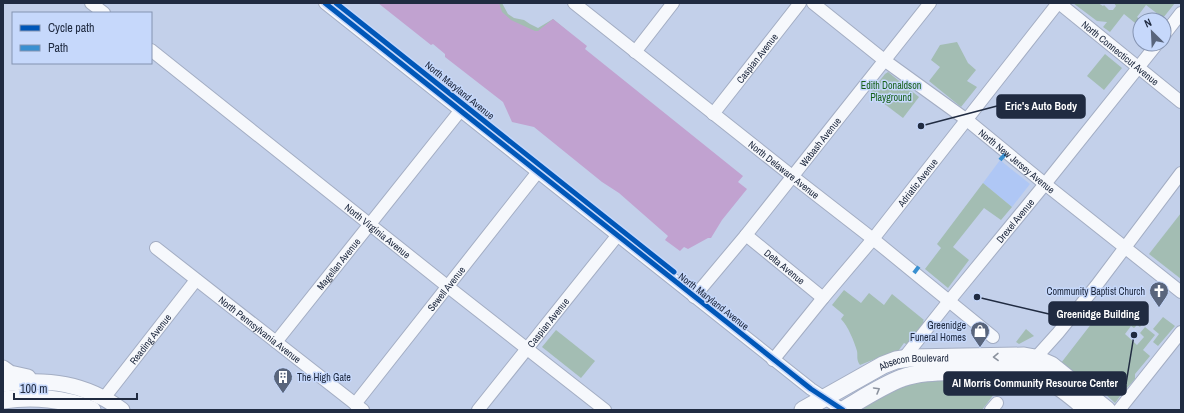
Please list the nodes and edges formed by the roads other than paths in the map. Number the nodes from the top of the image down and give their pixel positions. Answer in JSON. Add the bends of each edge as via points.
{"nodes":[{"id":1,"x":91,"y":3,"type":"edge"},
{"id":2,"x":325,"y":3,"type":"edge"},
{"id":3,"x":574,"y":3,"type":"edge"},
{"id":4,"x":673,"y":3,"type":"edge"},
{"id":5,"x":800,"y":3,"type":"edge"},
{"id":6,"x":813,"y":3,"type":"edge"},
{"id":7,"x":930,"y":3,"type":"edge"},
{"id":8,"x":1058,"y":3,"type":"edge"},
{"id":9,"x":103,"y":12,"type":"edge"},
{"id":10,"x":1181,"y":13,"type":"edge"},
{"id":11,"x":1172,"y":24,"type":"edge"},
{"id":12,"x":152,"y":51,"type":"edge"},
{"id":13,"x":635,"y":52,"type":"junction"},
{"id":14,"x":1150,"y":52,"type":"edge"},
{"id":15,"x":884,"y":60,"type":"junction"},
{"id":16,"x":1138,"y":67,"type":"junction"},
{"id":17,"x":1181,"y":102,"type":"edge"},
{"id":18,"x":460,"y":111,"type":"junction"},
{"id":19,"x":713,"y":114,"type":"junction"},
{"id":20,"x":967,"y":120,"type":"junction"},
{"id":21,"x":537,"y":173,"type":"junction"},
{"id":22,"x":1181,"y":174,"type":"edge"},
{"id":23,"x":792,"y":176,"type":"junction"},
{"id":24,"x":1045,"y":184,"type":"junction"},
{"id":25,"x":369,"y":224,"type":"junction"},
{"id":26,"x":746,"y":235,"type":"junction"},
{"id":27,"x":617,"y":236,"type":"junction"},
{"id":28,"x":873,"y":239,"type":"junction"},
{"id":29,"x":156,"y":248,"type":"dead end"},
{"id":30,"x":1125,"y":248,"type":"junction"},
{"id":31,"x":196,"y":280,"type":"junction"},
{"id":32,"x":447,"y":286,"type":"junction"},
{"id":33,"x":1181,"y":292,"type":"edge"},
{"id":34,"x":694,"y":297,"type":"junction"},
{"id":35,"x":823,"y":298,"type":"junction"},
{"id":36,"x":949,"y":301,"type":"junction"},
{"id":37,"x":1181,"y":332,"type":"edge"},
{"id":38,"x":993,"y":338,"type":"dead end"},
{"id":39,"x":276,"y":342,"type":"junction"},
{"id":40,"x":527,"y":348,"type":"junction"},
{"id":41,"x":1035,"y":358,"type":"junction"},
{"id":42,"x":903,"y":359,"type":"junction"},
{"id":43,"x":774,"y":360,"type":"junction"},
{"id":44,"x":3,"y":368,"type":"edge"},
{"id":45,"x":1024,"y":371,"type":"junction"},
{"id":46,"x":3,"y":384,"type":"edge"},
{"id":47,"x":64,"y":384,"type":"junction"},
{"id":48,"x":3,"y":391,"type":"edge"},
{"id":49,"x":104,"y":398,"type":"junction"},
{"id":50,"x":824,"y":398,"type":"junction"},
{"id":51,"x":3,"y":400,"type":"edge"},
{"id":52,"x":359,"y":407,"type":"edge"},
{"id":53,"x":88,"y":408,"type":"edge"},
{"id":54,"x":122,"y":410,"type":"edge"},
{"id":55,"x":478,"y":410,"type":"edge"},
{"id":56,"x":605,"y":410,"type":"edge"},
{"id":57,"x":803,"y":410,"type":"edge"},
{"id":58,"x":843,"y":410,"type":"edge"},
{"id":59,"x":1088,"y":410,"type":"edge"},
{"id":60,"x":1107,"y":410,"type":"edge"},
{"id":61,"x":1119,"y":410,"type":"edge"}],
"edges":[{"from":1,"to":9,"type":"street"},
{"from":2,"to":18,"type":"street","name":"North Maryland Avenue"},
{"from":3,"to":13,"type":"street","name":"North Delaware Avenue"},
{"from":4,"to":13,"type":"street"},
{"from":5,"to":19,"type":"street","name":"Caspian Avenue"},
{"from":6,"to":15,"type":"street","name":"North New Jersey Avenue"},
{"from":7,"to":15,"type":"street","name":"Wabash Avenue"},
{"from":8,"to":16,"type":"street","name":"North Connecticut Avenue"},
{"from":8,"to":20,"type":"street","name":"Adriatic Avenue"},
{"from":10,"to":11,"type":"street"},
{"from":12,"to":25,"type":"street","name":"North Virginia Avenue"},
{"from":13,"to":19,"type":"street","name":"North Delaware Avenue"},
{"from":14,"to":16,"type":"street","name":"Drexel Avenue"},
{"from":15,"to":20,"type":"street","name":"North New Jersey Avenue"},
{"from":15,"to":23,"type":"street","name":"Wabash Avenue"},
{"from":16,"to":17,"type":"street","name":"North Connecticut Avenue"},
{"from":16,"to":24,"type":"street","name":"Drexel Avenue"},
{"from":18,"to":21,"type":"street","name":"North Maryland Avenue"},
{"from":18,"to":25,"type":"street","name":"Magellan Avenue"},
{"from":19,"to":23,"type":"street","name":"North Delaware Avenue"},
{"from":20,"to":24,"type":"street","name":"North New Jersey Avenue"},
{"from":20,"to":28,"type":"street","name":"Adriatic Avenue"},
{"from":21,"to":27,"type":"street","name":"North Maryland Avenue"},
{"from":21,"to":32,"type":"street","name":"Sewell Avenue"},
{"from":22,"to":30,"type":"street"},
{"from":23,"to":26,"type":"street","name":"Wabash Avenue"},
{"from":23,"to":28,"type":"street","name":"North Delaware Avenue"},
{"from":24,"to":30,"type":"street","name":"North New Jersey Avenue"},
{"from":24,"to":36,"type":"street","name":"Drexel Avenue"},
{"from":25,"to":32,"type":"street","name":"North Virginia Avenue"},
{"from":25,"to":39,"type":"street","name":"Magellan Avenue"},
{"from":26,"to":34,"type":"street","name":"Wabash Avenue"},
{"from":26,"to":35,"type":"street","name":"Delta Avenue"},
{"from":27,"to":34,"type":"street","name":"North Maryland Avenue"},
{"from":27,"to":40,"type":"street","name":"Caspian Avenue"},
{"from":28,"to":35,"type":"street","name":"Adriatic Avenue"},
{"from":28,"to":36,"type":"street","name":"North Delaware Avenue"},
{"from":29,"to":31,"type":"street","name":"North Pennsylvania Avenue"},
{"from":30,"to":33,"type":"street","name":"North New Jersey Avenue"},
{"from":30,"to":41,"type":"street","via":[[1087,298]]},
{"from":31,"to":39,"type":"street","name":"North Pennsylvania Avenue"},
{"from":31,"to":49,"type":"street","name":"Reading Avenue"},
{"from":32,"to":40,"type":"street","name":"North Virginia Avenue"},
{"from":32,"to":52,"type":"street","name":"Sewell Avenue"},
{"from":34,"to":43,"type":"street","name":"North Maryland Avenue"},
{"from":35,"to":43,"type":"street","name":"Adriatic Avenue"},
{"from":36,"to":38,"type":"street","name":"North Delaware Avenue"},
{"from":36,"to":42,"type":"street","name":"Drexel Avenue"},
{"from":37,"to":61,"type":"street"},
{"from":39,"to":52,"type":"street","name":"North Pennsylvania Avenue"},
{"from":40,"to":55,"type":"street","name":"Caspian Avenue"},
{"from":40,"to":56,"type":"street","name":"North Virginia Avenue"},
{"from":41,"to":42,"type":"highway","name":"Absecon Boulevard","one_way":true,"via":[[1024,356]]},
{"from":41,"to":45,"type":"street"},
{"from":41,"to":60,"type":"highway","via":[[1052,365]]},
{"from":42,"to":50,"type":"highway","name":"Absecon Boulevard","via":[[882,365]]},
{"from":43,"to":50,"type":"street","name":"North Maryland Avenue"},
{"from":44,"to":47,"type":"main road","via":[[19,376]]},
{"from":58,"to":45,"type":"highway","name":"Absecon Boulevard","one_way":true,"via":[[889,384],[911,376],[935,372]]},
{"from":45,"to":59,"type":"highway","via":[[1052,383]]},
{"from":46,"to":47,"type":"main road"},
{"from":47,"to":49,"type":"main road","via":[[88,390]]},
{"from":48,"to":53,"type":"main road","via":[[47,394]]},
{"from":49,"to":54,"type":"main road"},
{"from":50,"to":57,"type":"highway","name":"Absecon Boulevard"},
{"from":50,"to":58,"type":"street","name":"North Maryland Avenue"},
{"from":51,"to":53,"type":"highway","via":[[43,399]]}]}
